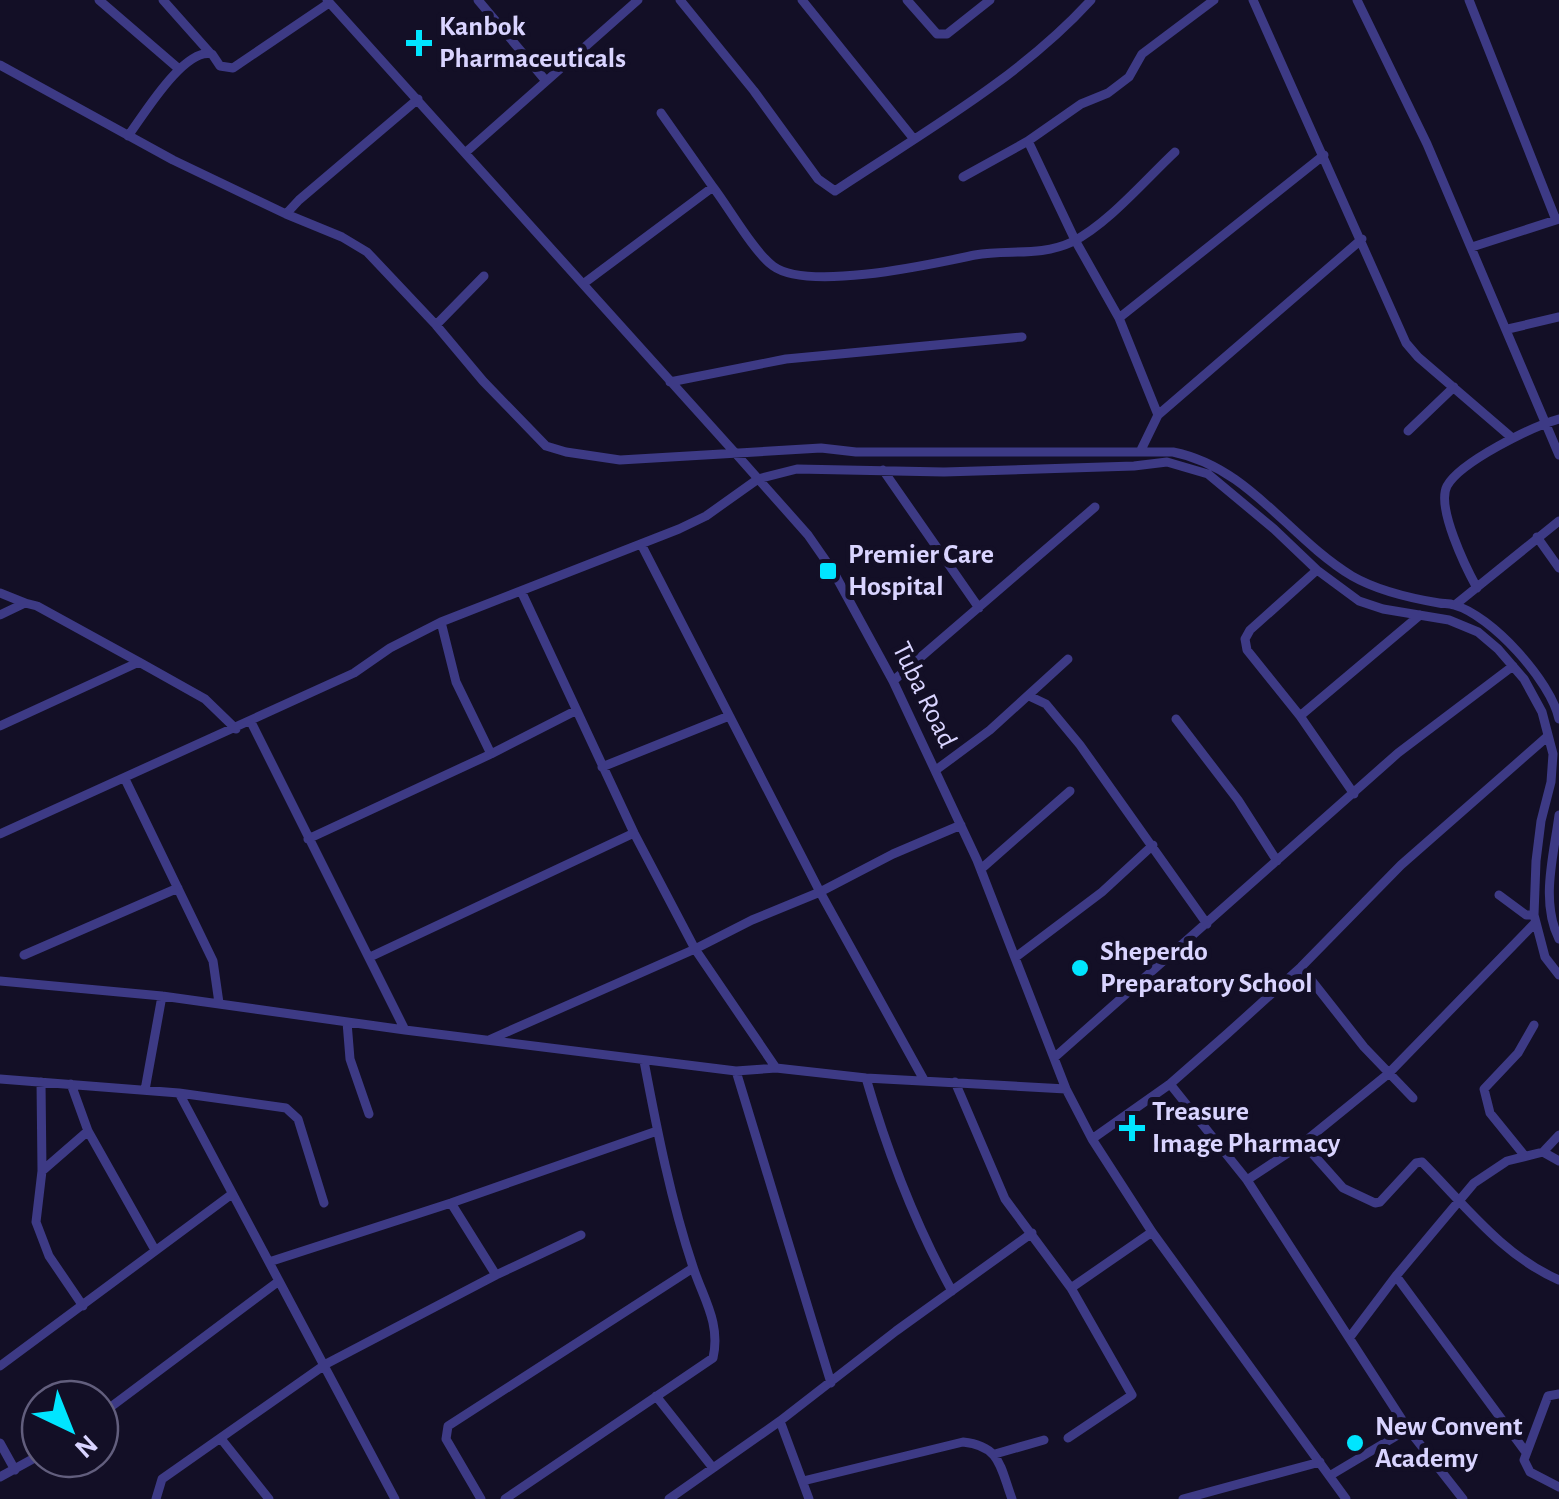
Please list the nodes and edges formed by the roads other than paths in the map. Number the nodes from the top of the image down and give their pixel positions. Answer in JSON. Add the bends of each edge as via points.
{"nodes":[{"id":1,"x":99,"y":0,"type":"edge"},
{"id":2,"x":163,"y":0,"type":"edge"},
{"id":3,"x":478,"y":0,"type":"edge"},
{"id":4,"x":638,"y":0,"type":"edge"},
{"id":5,"x":680,"y":0,"type":"edge"},
{"id":6,"x":802,"y":0,"type":"edge"},
{"id":7,"x":907,"y":0,"type":"edge"},
{"id":8,"x":990,"y":0,"type":"edge"},
{"id":9,"x":1091,"y":0,"type":"edge"},
{"id":10,"x":1214,"y":0,"type":"edge"},
{"id":11,"x":1254,"y":0,"type":"edge"},
{"id":12,"x":1357,"y":0,"type":"edge"},
{"id":13,"x":1469,"y":0,"type":"edge"},
{"id":14,"x":328,"y":1,"type":"edge"},
{"id":15,"x":212,"y":54,"type":"junction"},
{"id":16,"x":0,"y":65,"type":"edge"},
{"id":17,"x":179,"y":69,"type":"junction"},
{"id":18,"x":546,"y":81,"type":"junction"},
{"id":19,"x":418,"y":99,"type":"junction"},
{"id":20,"x":661,"y":113,"type":"dead end"},
{"id":21,"x":128,"y":136,"type":"junction"},
{"id":22,"x":913,"y":138,"type":"junction"},
{"id":23,"x":1028,"y":142,"type":"junction"},
{"id":24,"x":465,"y":152,"type":"junction"},
{"id":25,"x":1175,"y":152,"type":"dead end"},
{"id":26,"x":1324,"y":155,"type":"junction"},
{"id":27,"x":964,"y":176,"type":"dead end"},
{"id":28,"x":713,"y":188,"type":"junction"},
{"id":29,"x":286,"y":214,"type":"junction"},
{"id":30,"x":1558,"y":220,"type":"edge"},
{"id":31,"x":1362,"y":239,"type":"junction"},
{"id":32,"x":1076,"y":240,"type":"junction"},
{"id":33,"x":1472,"y":247,"type":"junction"},
{"id":34,"x":484,"y":276,"type":"dead end"},
{"id":35,"x":583,"y":284,"type":"junction"},
{"id":36,"x":1559,"y":317,"type":"edge"},
{"id":37,"x":1119,"y":318,"type":"junction"},
{"id":38,"x":436,"y":325,"type":"junction"},
{"id":39,"x":1508,"y":329,"type":"junction"},
{"id":40,"x":1022,"y":337,"type":"dead end"},
{"id":41,"x":670,"y":382,"type":"junction"},
{"id":42,"x":1454,"y":387,"type":"junction"},
{"id":43,"x":1158,"y":415,"type":"junction"},
{"id":44,"x":1559,"y":419,"type":"edge"},
{"id":45,"x":1546,"y":422,"type":"junction"},
{"id":46,"x":1408,"y":431,"type":"dead end"},
{"id":47,"x":1511,"y":438,"type":"junction"},
{"id":48,"x":1140,"y":452,"type":"junction"},
{"id":49,"x":737,"y":455,"type":"junction"},
{"id":50,"x":1559,"y":455,"type":"edge"},
{"id":51,"x":884,"y":470,"type":"junction"},
{"id":52,"x":758,"y":479,"type":"junction"},
{"id":53,"x":1095,"y":507,"type":"dead end"},
{"id":54,"x":1559,"y":521,"type":"edge"},
{"id":55,"x":1537,"y":537,"type":"junction"},
{"id":56,"x":640,"y":544,"type":"junction"},
{"id":57,"x":1559,"y":568,"type":"edge"},
{"id":58,"x":1317,"y":570,"type":"junction"},
{"id":59,"x":1477,"y":588,"type":"junction"},
{"id":60,"x":0,"y":593,"type":"edge"},
{"id":61,"x":522,"y":593,"type":"junction"},
{"id":62,"x":25,"y":603,"type":"junction"},
{"id":63,"x":1455,"y":604,"type":"junction"},
{"id":64,"x":979,"y":608,"type":"junction"},
{"id":65,"x":0,"y":615,"type":"edge"},
{"id":66,"x":1420,"y":615,"type":"junction"},
{"id":67,"x":441,"y":622,"type":"junction"},
{"id":68,"x":1068,"y":659,"type":"dead end"},
{"id":69,"x":139,"y":662,"type":"junction"},
{"id":70,"x":1513,"y":666,"type":"junction"},
{"id":71,"x":893,"y":681,"type":"junction"},
{"id":72,"x":1554,"y":693,"type":"edge"},
{"id":73,"x":1028,"y":696,"type":"junction"},
{"id":74,"x":575,"y":712,"type":"junction"},
{"id":75,"x":729,"y":716,"type":"junction"},
{"id":76,"x":1300,"y":716,"type":"junction"},
{"id":77,"x":1176,"y":719,"type":"dead end"},
{"id":78,"x":1559,"y":719,"type":"edge"},
{"id":79,"x":251,"y":722,"type":"junction"},
{"id":80,"x":0,"y":726,"type":"edge"},
{"id":81,"x":236,"y":729,"type":"junction"},
{"id":82,"x":1548,"y":736,"type":"junction"},
{"id":83,"x":491,"y":754,"type":"junction"},
{"id":84,"x":602,"y":766,"type":"junction"},
{"id":85,"x":936,"y":770,"type":"junction"},
{"id":86,"x":125,"y":779,"type":"junction"},
{"id":87,"x":1070,"y":791,"type":"dead end"},
{"id":88,"x":1354,"y":794,"type":"junction"},
{"id":89,"x":1559,"y":814,"type":"edge"},
{"id":90,"x":960,"y":825,"type":"junction"},
{"id":91,"x":634,"y":833,"type":"junction"},
{"id":92,"x":0,"y":834,"type":"edge"},
{"id":93,"x":308,"y":838,"type":"junction"},
{"id":94,"x":1153,"y":845,"type":"junction"},
{"id":95,"x":1276,"y":861,"type":"junction"},
{"id":96,"x":981,"y":868,"type":"junction"},
{"id":97,"x":178,"y":888,"type":"junction"},
{"id":98,"x":820,"y":892,"type":"junction"},
{"id":99,"x":1498,"y":895,"type":"dead end"},
{"id":100,"x":1535,"y":919,"type":"junction"},
{"id":101,"x":1207,"y":924,"type":"junction"},
{"id":102,"x":1559,"y":939,"type":"edge"},
{"id":103,"x":695,"y":949,"type":"junction"},
{"id":104,"x":24,"y":954,"type":"dead end"},
{"id":105,"x":1016,"y":957,"type":"junction"},
{"id":106,"x":370,"y":958,"type":"junction"},
{"id":107,"x":1302,"y":967,"type":"junction"},
{"id":108,"x":1559,"y":975,"type":"edge"},
{"id":109,"x":0,"y":981,"type":"edge"},
{"id":110,"x":162,"y":996,"type":"junction"},
{"id":111,"x":218,"y":1003,"type":"junction"},
{"id":112,"x":346,"y":1022,"type":"junction"},
{"id":113,"x":1534,"y":1026,"type":"dead end"},
{"id":114,"x":405,"y":1030,"type":"junction"},
{"id":115,"x":491,"y":1040,"type":"junction"},
{"id":116,"x":1055,"y":1057,"type":"junction"},
{"id":117,"x":644,"y":1061,"type":"junction"},
{"id":118,"x":776,"y":1068,"type":"junction"},
{"id":119,"x":736,"y":1071,"type":"junction"},
{"id":120,"x":1388,"y":1074,"type":"junction"},
{"id":121,"x":866,"y":1078,"type":"junction"},
{"id":122,"x":0,"y":1079,"type":"edge"},
{"id":123,"x":924,"y":1080,"type":"junction"},
{"id":124,"x":41,"y":1082,"type":"junction"},
{"id":125,"x":955,"y":1082,"type":"junction"},
{"id":126,"x":71,"y":1084,"type":"junction"},
{"id":127,"x":1170,"y":1084,"type":"junction"},
{"id":128,"x":1066,"y":1089,"type":"junction"},
{"id":129,"x":145,"y":1090,"type":"junction"},
{"id":130,"x":179,"y":1092,"type":"junction"},
{"id":131,"x":1413,"y":1098,"type":"dead end"},
{"id":132,"x":369,"y":1114,"type":"dead end"},
{"id":133,"x":88,"y":1131,"type":"junction"},
{"id":134,"x":657,"y":1131,"type":"junction"},
{"id":135,"x":1559,"y":1135,"type":"edge"},
{"id":136,"x":1092,"y":1139,"type":"junction"},
{"id":137,"x":1302,"y":1143,"type":"junction"},
{"id":138,"x":1543,"y":1152,"type":"junction"},
{"id":139,"x":1524,"y":1155,"type":"junction"},
{"id":140,"x":1559,"y":1162,"type":"edge"},
{"id":141,"x":42,"y":1171,"type":"junction"},
{"id":142,"x":1247,"y":1180,"type":"junction"},
{"id":143,"x":232,"y":1194,"type":"junction"},
{"id":144,"x":1460,"y":1200,"type":"junction"},
{"id":145,"x":324,"y":1203,"type":"dead end"},
{"id":146,"x":451,"y":1204,"type":"junction"},
{"id":147,"x":1152,"y":1232,"type":"junction"},
{"id":148,"x":1032,"y":1233,"type":"junction"},
{"id":149,"x":582,"y":1235,"type":"dead end"},
{"id":150,"x":155,"y":1250,"type":"junction"},
{"id":151,"x":269,"y":1262,"type":"junction"},
{"id":152,"x":693,"y":1268,"type":"junction"},
{"id":153,"x":496,"y":1274,"type":"junction"},
{"id":154,"x":1396,"y":1276,"type":"junction"},
{"id":155,"x":1559,"y":1280,"type":"edge"},
{"id":156,"x":279,"y":1281,"type":"junction"},
{"id":157,"x":1072,"y":1288,"type":"junction"},
{"id":158,"x":952,"y":1292,"type":"junction"},
{"id":159,"x":83,"y":1306,"type":"junction"},
{"id":160,"x":1350,"y":1337,"type":"junction"},
{"id":161,"x":326,"y":1364,"type":"junction"},
{"id":162,"x":0,"y":1366,"type":"edge"},
{"id":163,"x":831,"y":1383,"type":"junction"},
{"id":164,"x":1558,"y":1392,"type":"edge"},
{"id":165,"x":656,"y":1396,"type":"junction"},
{"id":166,"x":120,"y":1400,"type":"edge"},
{"id":167,"x":780,"y":1421,"type":"junction"},
{"id":168,"x":1408,"y":1429,"type":"junction"},
{"id":169,"x":1068,"y":1438,"type":"dead end"},
{"id":170,"x":222,"y":1440,"type":"junction"},
{"id":171,"x":1044,"y":1440,"type":"dead end"},
{"id":172,"x":0,"y":1444,"type":"edge"},
{"id":173,"x":1525,"y":1451,"type":"junction"},
{"id":174,"x":995,"y":1454,"type":"junction"},
{"id":175,"x":1320,"y":1462,"type":"junction"},
{"id":176,"x":20,"y":1467,"type":"edge"},
{"id":177,"x":713,"y":1468,"type":"junction"},
{"id":178,"x":15,"y":1470,"type":"junction"},
{"id":179,"x":1330,"y":1475,"type":"junction"},
{"id":180,"x":0,"y":1477,"type":"edge"},
{"id":181,"x":803,"y":1481,"type":"junction"},
{"id":182,"x":1559,"y":1487,"type":"edge"},
{"id":183,"x":156,"y":1499,"type":"edge"},
{"id":184,"x":269,"y":1499,"type":"edge"},
{"id":185,"x":395,"y":1499,"type":"edge"},
{"id":186,"x":481,"y":1499,"type":"edge"},
{"id":187,"x":505,"y":1499,"type":"edge"},
{"id":188,"x":669,"y":1499,"type":"edge"},
{"id":189,"x":809,"y":1499,"type":"edge"},
{"id":190,"x":1012,"y":1499,"type":"edge"},
{"id":191,"x":1186,"y":1499,"type":"edge"},
{"id":192,"x":1346,"y":1499,"type":"edge"},
{"id":193,"x":1463,"y":1499,"type":"edge"}],
"edges":[{"from":1,"to":17,"type":"street"},
{"from":2,"to":15,"type":"street"},
{"from":3,"to":18,"type":"street"},
{"from":4,"to":18,"type":"street"},
{"from":5,"to":22,"type":"street","via":[[828,188],[835,191]]},
{"from":6,"to":22,"type":"street"},
{"from":7,"to":8,"type":"street","via":[[938,34]]},
{"from":9,"to":22,"type":"street","via":[[1038,49]]},
{"from":10,"to":23,"type":"street","via":[[1142,54],[1129,77]]},
{"from":11,"to":26,"type":"street"},
{"from":12,"to":33,"type":"street"},
{"from":13,"to":30,"type":"street"},
{"from":14,"to":15,"type":"street","via":[[233,68],[220,66]]},
{"from":14,"to":19,"type":"street","name":"Tuba Road"},
{"from":15,"to":17,"type":"street","via":[[203,52]]},
{"from":16,"to":21,"type":"street"},
{"from":17,"to":21,"type":"street"},
{"from":18,"to":24,"type":"street"},
{"from":19,"to":24,"type":"street","name":"Tuba Road"},
{"from":19,"to":29,"type":"street"},
{"from":20,"to":28,"type":"street"},
{"from":21,"to":29,"type":"street"},
{"from":23,"to":27,"type":"street"},
{"from":23,"to":32,"type":"street"},
{"from":24,"to":35,"type":"street","name":"Tuba Road"},
{"from":25,"to":32,"type":"street"},
{"from":26,"to":31,"type":"street"},
{"from":26,"to":37,"type":"street"},
{"from":28,"to":32,"type":"street","via":[[774,267],[795,275],[836,278],[978,254],[1036,252]]},
{"from":28,"to":35,"type":"street"},
{"from":29,"to":38,"type":"street","via":[[367,252]]},
{"from":30,"to":33,"type":"street"},
{"from":31,"to":42,"type":"street","via":[[1406,343]]},
{"from":31,"to":43,"type":"street"},
{"from":32,"to":37,"type":"street"},
{"from":33,"to":39,"type":"street"},
{"from":34,"to":38,"type":"street"},
{"from":35,"to":41,"type":"street","name":"Tuba Road"},
{"from":36,"to":39,"type":"street"},
{"from":37,"to":43,"type":"street"},
{"from":38,"to":49,"type":"street","via":[[546,446],[620,460]]},
{"from":39,"to":45,"type":"street"},
{"from":40,"to":41,"type":"street","via":[[786,360]]},
{"from":41,"to":49,"type":"street","name":"Tuba Road"},
{"from":42,"to":46,"type":"street"},
{"from":42,"to":47,"type":"street"},
{"from":43,"to":48,"type":"street"},
{"from":44,"to":45,"type":"street"},
{"from":45,"to":47,"type":"street"},
{"from":45,"to":50,"type":"street"},
{"from":47,"to":59,"type":"street","via":[[1445,488],[1462,563]]},
{"from":48,"to":49,"type":"street","via":[[821,448]]},
{"from":48,"to":63,"type":"street","via":[[1173,452],[1218,466],[1354,577],[1390,593]]},
{"from":49,"to":52,"type":"street","name":"Tuba Road"},
{"from":51,"to":52,"type":"street","via":[[797,469]]},
{"from":51,"to":58,"type":"street","via":[[1167,462],[1208,474]]},
{"from":51,"to":64,"type":"street"},
{"from":52,"to":56,"type":"street","via":[[706,516]]},
{"from":52,"to":71,"type":"street","name":"Tuba Road","via":[[833,571]]},
{"from":53,"to":64,"type":"street"},
{"from":54,"to":55,"type":"street"},
{"from":55,"to":57,"type":"street"},
{"from":55,"to":59,"type":"street"},
{"from":56,"to":61,"type":"street"},
{"from":56,"to":75,"type":"street"},
{"from":58,"to":66,"type":"street","via":[[1359,601]]},
{"from":58,"to":76,"type":"street","via":[[1245,639]]},
{"from":59,"to":63,"type":"street"},
{"from":60,"to":62,"type":"street"},
{"from":61,"to":67,"type":"street"},
{"from":61,"to":74,"type":"street"},
{"from":62,"to":65,"type":"street"},
{"from":62,"to":69,"type":"street"},
{"from":63,"to":72,"type":"street","via":[[1495,631]]},
{"from":64,"to":71,"type":"street"},
{"from":66,"to":70,"type":"street","via":[[1478,632]]},
{"from":66,"to":76,"type":"street"},
{"from":67,"to":79,"type":"street"},
{"from":67,"to":83,"type":"street","via":[[456,682]]},
{"from":68,"to":73,"type":"street"},
{"from":69,"to":80,"type":"street"},
{"from":69,"to":81,"type":"street","via":[[205,698]]},
{"from":70,"to":82,"type":"street","via":[[1542,712]]},
{"from":70,"to":88,"type":"street"},
{"from":71,"to":85,"type":"street","name":"Tuba Road"},
{"from":72,"to":78,"type":"street"},
{"from":73,"to":85,"type":"street"},
{"from":73,"to":94,"type":"street","via":[[1046,704],[1069,731]]},
{"from":74,"to":83,"type":"street"},
{"from":74,"to":84,"type":"street"},
{"from":75,"to":84,"type":"street"},
{"from":75,"to":98,"type":"street"},
{"from":76,"to":88,"type":"street"},
{"from":77,"to":95,"type":"street"},
{"from":79,"to":81,"type":"street"},
{"from":79,"to":93,"type":"street"},
{"from":81,"to":86,"type":"street"},
{"from":82,"to":100,"type":"street","via":[[1552,782],[1541,821]]},
{"from":82,"to":107,"type":"street","via":[[1401,865]]},
{"from":83,"to":93,"type":"street"},
{"from":84,"to":91,"type":"street"},
{"from":85,"to":90,"type":"street","name":"Tuba Road"},
{"from":86,"to":92,"type":"street"},
{"from":86,"to":97,"type":"street"},
{"from":87,"to":96,"type":"street"},
{"from":88,"to":95,"type":"street"},
{"from":89,"to":102,"type":"street","via":[[1548,894]]},
{"from":90,"to":96,"type":"street","name":"Tuba Road"},
{"from":90,"to":98,"type":"street"},
{"from":91,"to":103,"type":"street"},
{"from":91,"to":106,"type":"street"},
{"from":93,"to":106,"type":"street"},
{"from":94,"to":101,"type":"street"},
{"from":94,"to":105,"type":"street"},
{"from":95,"to":101,"type":"street"},
{"from":96,"to":105,"type":"street","name":"Tuba Road"},
{"from":97,"to":104,"type":"street"},
{"from":97,"to":111,"type":"street","via":[[212,961]]},
{"from":98,"to":103,"type":"street"},
{"from":98,"to":123,"type":"street"},
{"from":99,"to":100,"type":"street"},
{"from":100,"to":108,"type":"street","via":[[1545,957]]},
{"from":100,"to":120,"type":"street"},
{"from":101,"to":116,"type":"street"},
{"from":103,"to":115,"type":"street"},
{"from":103,"to":118,"type":"street"},
{"from":105,"to":116,"type":"street","name":"Tuba Road"},
{"from":106,"to":114,"type":"street"},
{"from":107,"to":120,"type":"street"},
{"from":107,"to":127,"type":"street"},
{"from":109,"to":110,"type":"street"},
{"from":110,"to":111,"type":"street"},
{"from":110,"to":129,"type":"street"},
{"from":111,"to":112,"type":"street"},
{"from":112,"to":114,"type":"street"},
{"from":112,"to":132,"type":"street","via":[[350,1059]]},
{"from":113,"to":139,"type":"street","via":[[1484,1088],[1490,1113]]},
{"from":114,"to":115,"type":"street"},
{"from":115,"to":117,"type":"street"},
{"from":116,"to":128,"type":"street","name":"Tuba Road"},
{"from":117,"to":119,"type":"street"},
{"from":117,"to":134,"type":"street"},
{"from":118,"to":119,"type":"street"},
{"from":118,"to":121,"type":"street"},
{"from":119,"to":163,"type":"street"},
{"from":120,"to":131,"type":"street"},
{"from":120,"to":137,"type":"street"},
{"from":121,"to":123,"type":"street"},
{"from":121,"to":158,"type":"street","via":[[909,1208]]},
{"from":122,"to":124,"type":"street"},
{"from":123,"to":125,"type":"street"},
{"from":124,"to":126,"type":"street"},
{"from":124,"to":141,"type":"street"},
{"from":125,"to":128,"type":"street"},
{"from":125,"to":148,"type":"street","via":[[1005,1199]]},
{"from":126,"to":129,"type":"street"},
{"from":126,"to":133,"type":"street"},
{"from":127,"to":136,"type":"street"},
{"from":127,"to":142,"type":"street"},
{"from":128,"to":136,"type":"street","name":"Tuba Road"},
{"from":129,"to":130,"type":"street"},
{"from":130,"to":143,"type":"street"},
{"from":130,"to":145,"type":"street","via":[[293,1112]]},
{"from":133,"to":141,"type":"street"},
{"from":133,"to":150,"type":"street"},
{"from":134,"to":146,"type":"street"},
{"from":134,"to":152,"type":"street"},
{"from":135,"to":138,"type":"street"},
{"from":136,"to":147,"type":"street","name":"Tuba Road"},
{"from":137,"to":142,"type":"street"},
{"from":137,"to":144,"type":"street","via":[[1343,1188],[1366,1201],[1380,1202],[1419,1162]]},
{"from":138,"to":139,"type":"street"},
{"from":138,"to":140,"type":"street"},
{"from":139,"to":144,"type":"street","via":[[1474,1183]]},
{"from":141,"to":159,"type":"street","via":[[36,1222],[49,1256]]},
{"from":142,"to":160,"type":"street"},
{"from":143,"to":150,"type":"street"},
{"from":143,"to":151,"type":"street"},
{"from":144,"to":154,"type":"street"},
{"from":144,"to":155,"type":"street","via":[[1516,1256]]},
{"from":146,"to":151,"type":"street"},
{"from":146,"to":153,"type":"street"},
{"from":147,"to":157,"type":"street"},
{"from":147,"to":175,"type":"street","name":"Tuba Road"},
{"from":148,"to":157,"type":"street"},
{"from":148,"to":158,"type":"street"},
{"from":149,"to":153,"type":"street"},
{"from":150,"to":159,"type":"street"},
{"from":151,"to":156,"type":"street"},
{"from":152,"to":165,"type":"street","via":[[715,1325],[714,1358]]},
{"from":152,"to":186,"type":"street","via":[[448,1426],[446,1440]]},
{"from":153,"to":161,"type":"street"},
{"from":154,"to":160,"type":"street"},
{"from":154,"to":173,"type":"street"},
{"from":156,"to":161,"type":"street"},
{"from":156,"to":166,"type":"street"},
{"from":157,"to":169,"type":"street","via":[[1132,1395]]},
{"from":158,"to":163,"type":"street"},
{"from":159,"to":162,"type":"street"},
{"from":160,"to":168,"type":"street"},
{"from":161,"to":170,"type":"street"},
{"from":161,"to":185,"type":"street"},
{"from":163,"to":167,"type":"street"},
{"from":164,"to":173,"type":"street","via":[[1548,1396]]},
{"from":165,"to":177,"type":"street"},
{"from":165,"to":187,"type":"street"},
{"from":167,"to":177,"type":"street"},
{"from":167,"to":181,"type":"street"},
{"from":168,"to":179,"type":"street"},
{"from":168,"to":193,"type":"street"},
{"from":170,"to":183,"type":"street","via":[[162,1478]]},
{"from":170,"to":184,"type":"street"},
{"from":171,"to":174,"type":"street"},
{"from":172,"to":178,"type":"street"},
{"from":173,"to":182,"type":"street","via":[[1530,1472]]},
{"from":174,"to":181,"type":"street","via":[[952,1442]]},
{"from":174,"to":190,"type":"street"},
{"from":175,"to":179,"type":"street","name":"Tuba Road"},
{"from":175,"to":191,"type":"street"},
{"from":176,"to":178,"type":"street"},
{"from":177,"to":188,"type":"street"},
{"from":178,"to":180,"type":"street"},
{"from":179,"to":192,"type":"street","name":"Tuba Road"},
{"from":181,"to":189,"type":"street"}]}
